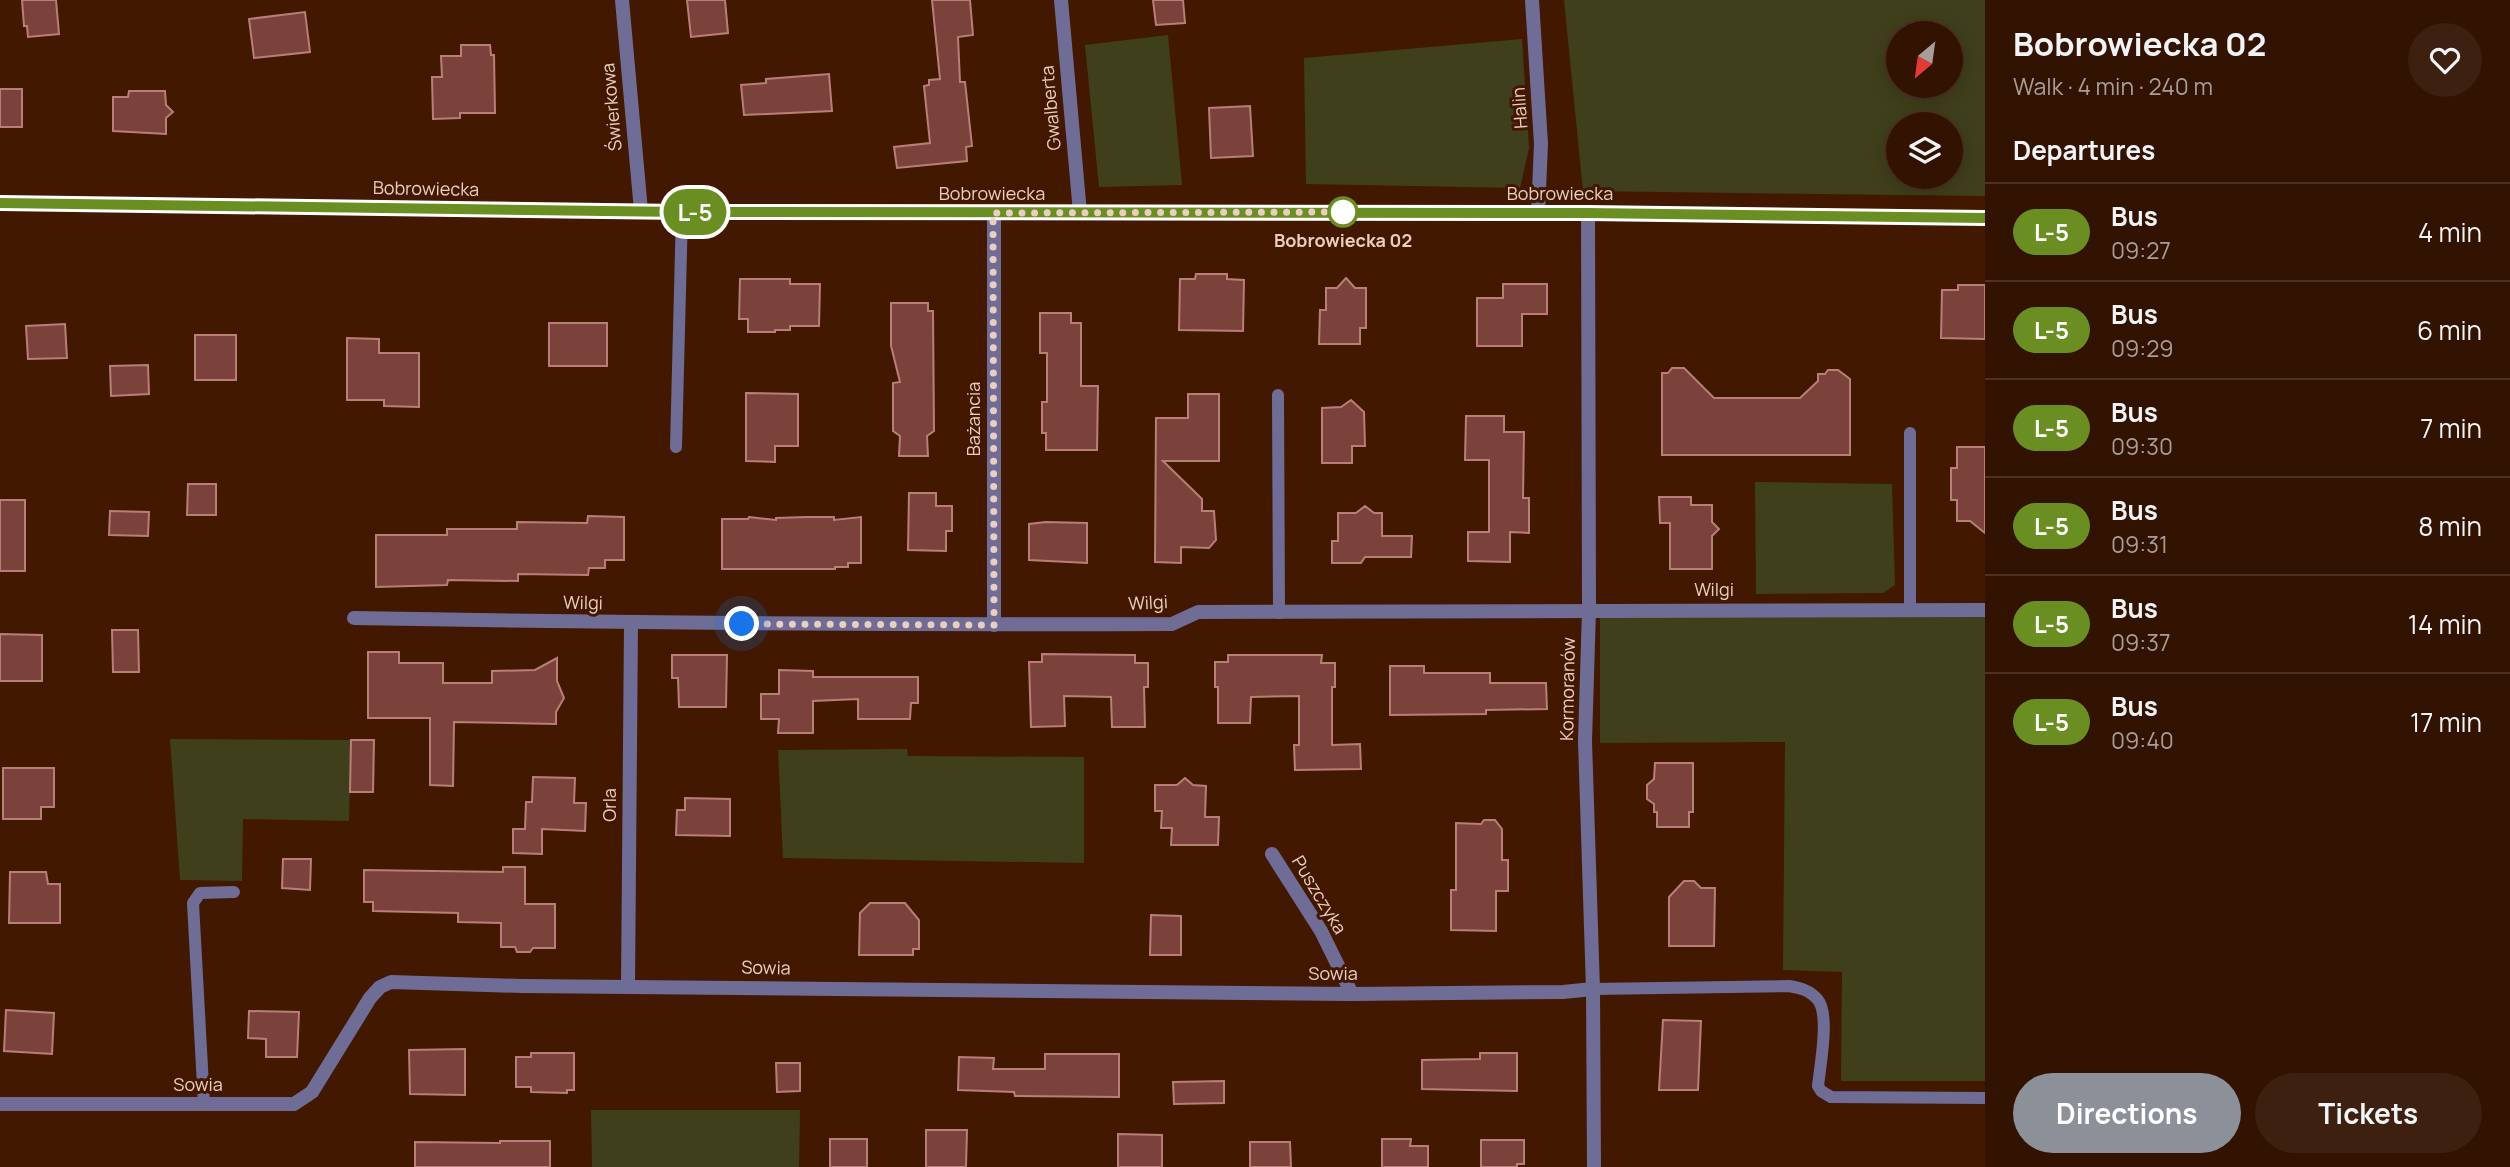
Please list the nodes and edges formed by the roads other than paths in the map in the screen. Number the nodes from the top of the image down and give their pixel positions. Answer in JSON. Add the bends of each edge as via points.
{"nodes":[{"id":1,"x":622,"y":0,"type":"edge"},
{"id":2,"x":1061,"y":0,"type":"edge"},
{"id":3,"x":1532,"y":0,"type":"edge"},
{"id":4,"x":0,"y":203,"type":"edge"},
{"id":5,"x":641,"y":211,"type":"junction"},
{"id":6,"x":682,"y":212,"type":"junction"},
{"id":7,"x":993,"y":213,"type":"junction"},
{"id":8,"x":1080,"y":213,"type":"junction"},
{"id":9,"x":1538,"y":213,"type":"junction"},
{"id":10,"x":1588,"y":213,"type":"junction"},
{"id":11,"x":1985,"y":218,"type":"edge"},
{"id":12,"x":1278,"y":395,"type":"dead end"},
{"id":13,"x":1910,"y":433,"type":"dead end"},
{"id":14,"x":676,"y":447,"type":"dead end"},
{"id":15,"x":1589,"y":610,"type":"junction"},
{"id":16,"x":1910,"y":610,"type":"junction"},
{"id":17,"x":1985,"y":610,"type":"edge"},
{"id":18,"x":1279,"y":613,"type":"junction"},
{"id":19,"x":354,"y":618,"type":"dead end"},
{"id":20,"x":631,"y":624,"type":"junction"},
{"id":21,"x":994,"y":625,"type":"junction"},
{"id":22,"x":1272,"y":854,"type":"dead end"},
{"id":23,"x":234,"y":892,"type":"dead end"},
{"id":24,"x":628,"y":986,"type":"junction"},
{"id":25,"x":1593,"y":989,"type":"junction"},
{"id":26,"x":1352,"y":994,"type":"junction"},
{"id":27,"x":1985,"y":1098,"type":"edge"},
{"id":28,"x":0,"y":1104,"type":"edge"},
{"id":29,"x":204,"y":1104,"type":"junction"},
{"id":30,"x":1594,"y":1167,"type":"edge"}],
"edges":[{"from":1,"to":5,"type":"street","name":"Świerkowa"},
{"from":2,"to":8,"type":"street","name":"Gwalberta"},
{"from":3,"to":9,"type":"street","name":"Halin","via":[[1541,144]]},
{"from":4,"to":5,"type":"street","name":"Bobrowiecka"},
{"from":5,"to":6,"type":"street","name":"Bobrowiecka"},
{"from":6,"to":7,"type":"street","name":"Bobrowiecka"},
{"from":6,"to":14,"type":"lane"},
{"from":7,"to":8,"type":"street","name":"Bobrowiecka"},
{"from":7,"to":21,"type":"street","name":"Bażancia"},
{"from":8,"to":9,"type":"street","name":"Bobrowiecka"},
{"from":9,"to":10,"type":"street","name":"Bobrowiecka"},
{"from":10,"to":11,"type":"street","name":"Bobrowiecka"},
{"from":10,"to":15,"type":"street","name":"Kormoranów"},
{"from":12,"to":18,"type":"lane"},
{"from":13,"to":16,"type":"lane"},
{"from":15,"to":16,"type":"street","name":"Wilgi"},
{"from":15,"to":18,"type":"street","name":"Wilgi"},
{"from":15,"to":25,"type":"street","name":"Kormoranów","via":[[1585,741]]},
{"from":16,"to":17,"type":"street","name":"Wilgi"},
{"from":18,"to":21,"type":"street","name":"Wilgi","via":[[1198,612],[1171,624]]},
{"from":19,"to":20,"type":"street","name":"Wilgi"},
{"from":20,"to":21,"type":"street","name":"Wilgi"},
{"from":20,"to":24,"type":"street","name":"Orla"},
{"from":22,"to":26,"type":"street","name":"Puszczyka","via":[[1321,931]]},
{"from":23,"to":29,"type":"lane","via":[[200,893],[193,903]]},
{"from":24,"to":26,"type":"street","name":"Sowia"},
{"from":24,"to":29,"type":"street","name":"Sowia","via":[[391,982],[370,998],[312,1092],[294,1104]]},
{"from":25,"to":26,"type":"street","name":"Sowia"},
{"from":25,"to":27,"type":"lane","via":[[1805,989],[1817,998],[1824,1016],[1818,1086],[1825,1095]]},
{"from":25,"to":30,"type":"street","name":"Kormoranów"},
{"from":28,"to":29,"type":"street","name":"Sowia"}]}
